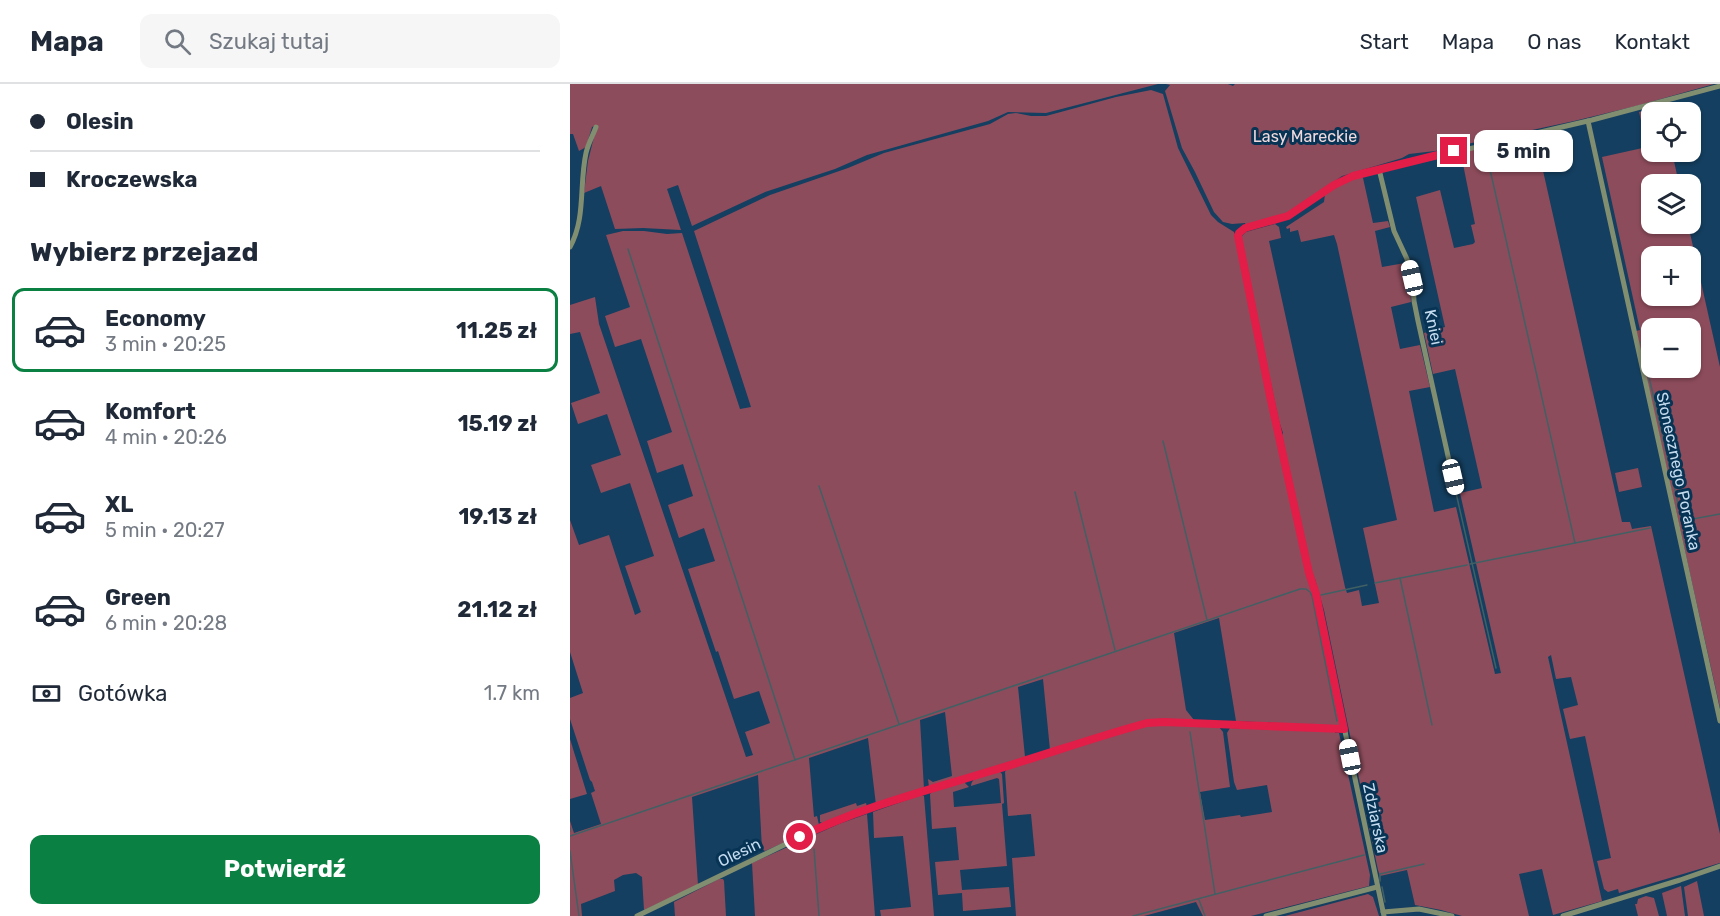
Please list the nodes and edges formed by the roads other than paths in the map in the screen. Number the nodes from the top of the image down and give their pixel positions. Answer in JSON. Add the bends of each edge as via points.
{"nodes":[{"id":1,"x":1720,"y":87,"type":"edge"},
{"id":2,"x":1588,"y":121,"type":"junction"},
{"id":3,"x":596,"y":127,"type":"dead end"},
{"id":4,"x":1379,"y":169,"type":"junction"},
{"id":5,"x":570,"y":247,"type":"edge"},
{"id":6,"x":1456,"y":492,"type":"dead end"},
{"id":7,"x":1720,"y":721,"type":"edge"},
{"id":8,"x":1344,"y":729,"type":"junction"},
{"id":9,"x":1720,"y":866,"type":"edge"},
{"id":10,"x":1377,"y":887,"type":"junction"},
{"id":11,"x":1383,"y":914,"type":"edge"},
{"id":12,"x":637,"y":916,"type":"edge"},
{"id":13,"x":1266,"y":916,"type":"edge"},
{"id":14,"x":1449,"y":916,"type":"edge"},
{"id":15,"x":1563,"y":916,"type":"edge"}],
"edges":[{"from":1,"to":2,"type":"street"},
{"from":2,"to":4,"type":"street"},
{"from":2,"to":7,"type":"street","name":"Słonecznego Poranka"},
{"from":3,"to":5,"type":"street","via":[[586,153],[579,222]]},
{"from":4,"to":6,"type":"street","name":"Kniei","via":[[1394,231],[1410,268]]},
{"from":4,"to":8,"type":"street","name":"Zdziarska","via":[[1343,180],[1288,216],[1239,233],[1270,396]]},
{"from":8,"to":10,"type":"street","name":"Zdziarska"},
{"from":8,"to":12,"type":"street","name":"Olesin","via":[[1147,723],[826,825]]},
{"from":9,"to":15,"type":"street"},
{"from":10,"to":11,"type":"street","name":"Zdziarska"},
{"from":10,"to":13,"type":"street"},
{"from":11,"to":14,"type":"street","via":[[1419,909]]}]}
